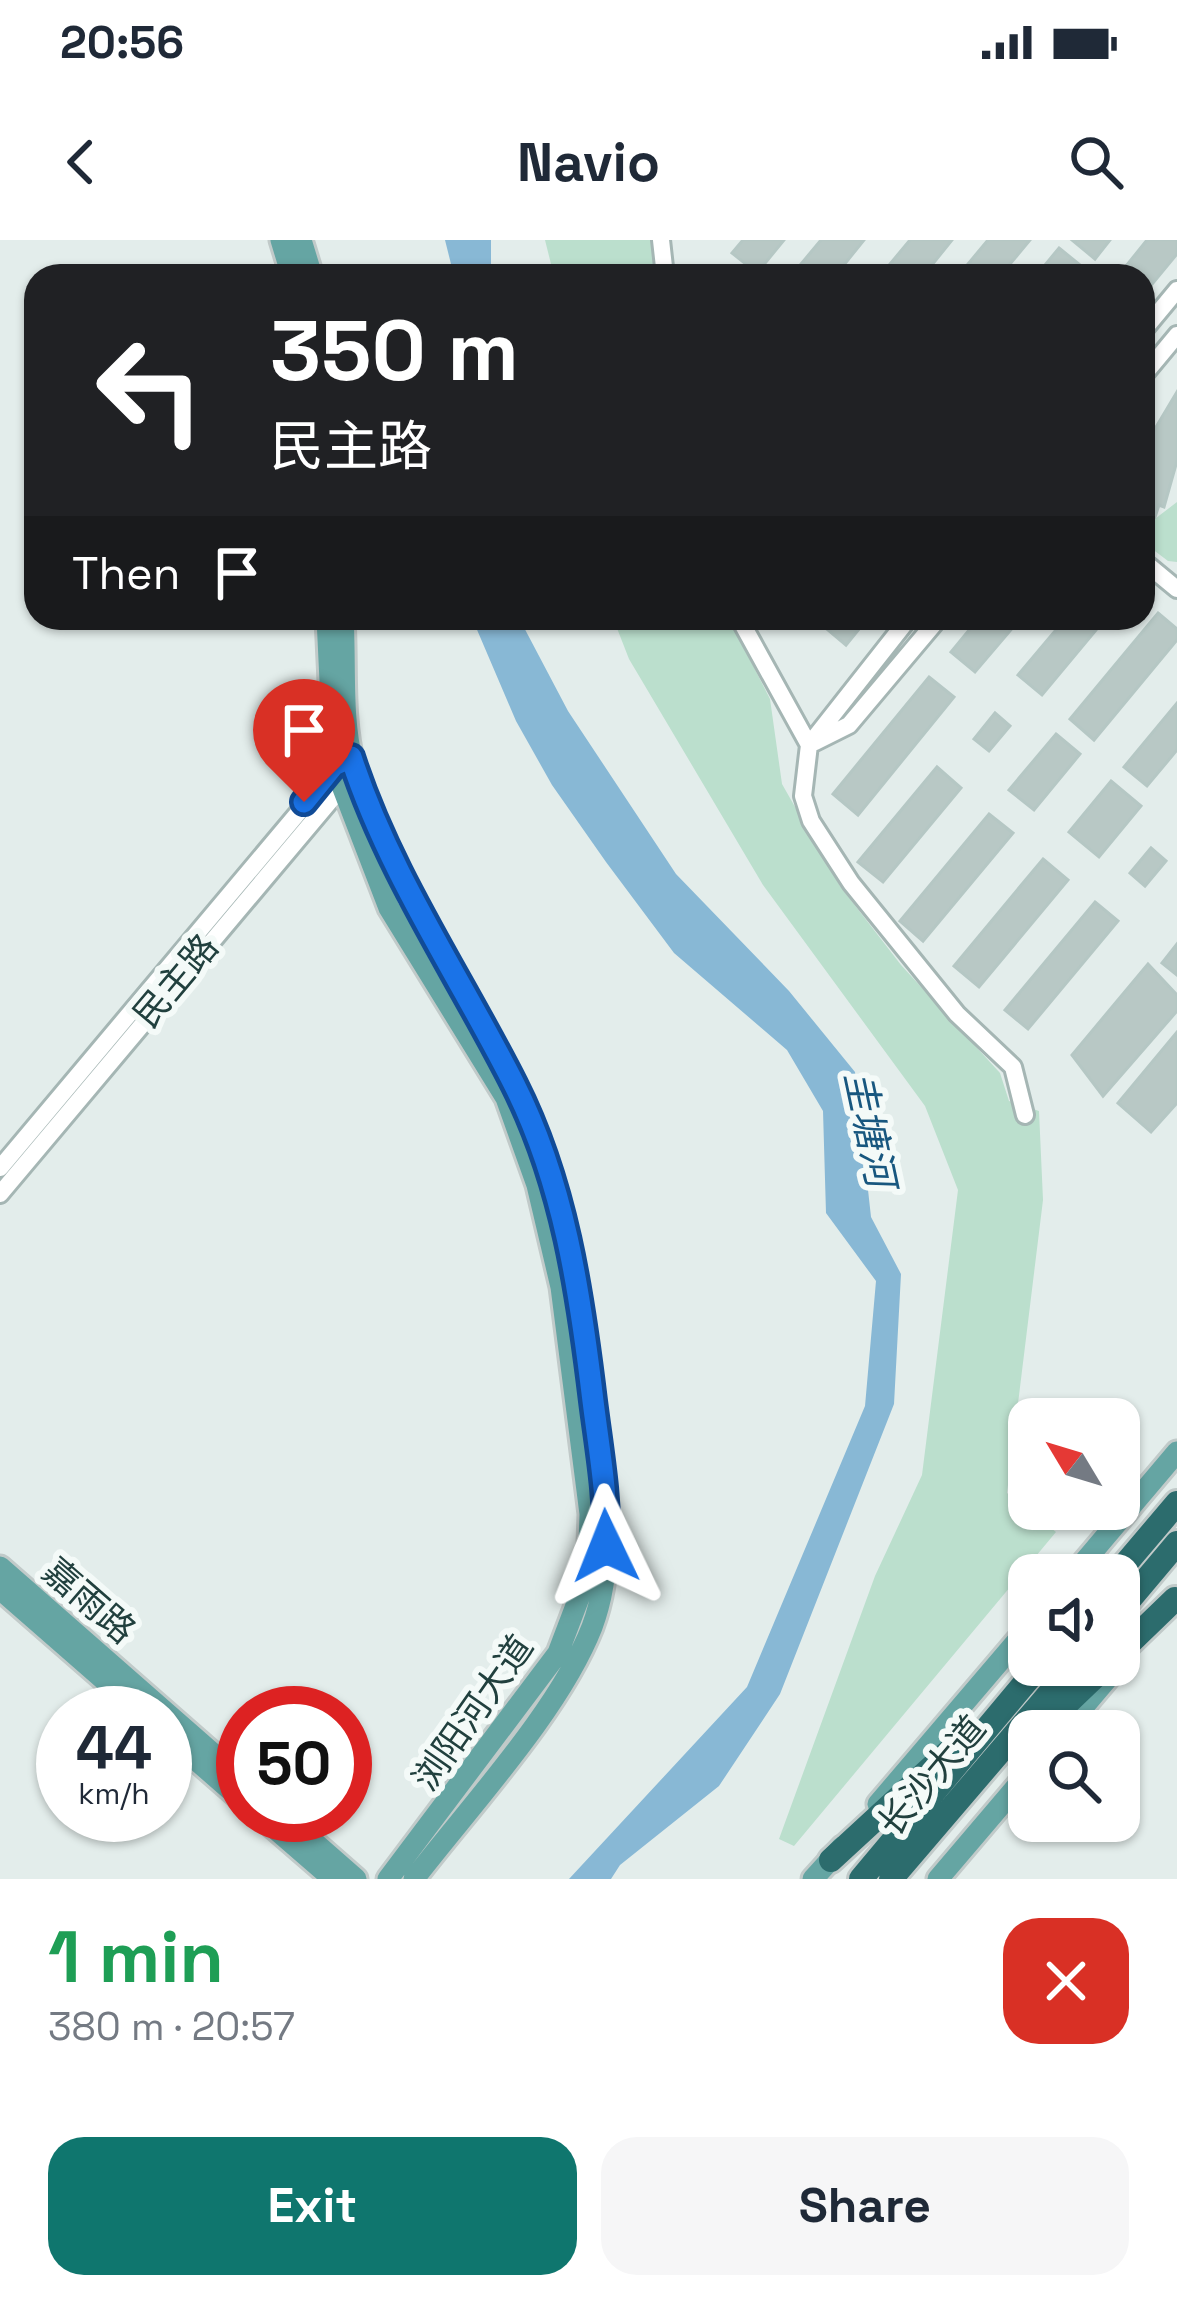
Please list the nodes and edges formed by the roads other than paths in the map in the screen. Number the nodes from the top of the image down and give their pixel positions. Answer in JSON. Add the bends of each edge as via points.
{"nodes":[{"id":1,"x":1177,"y":290,"type":"edge"},
{"id":2,"x":1155,"y":317,"type":"edge"},
{"id":3,"x":1177,"y":335,"type":"edge"},
{"id":4,"x":1155,"y":362,"type":"edge"},
{"id":5,"x":328,"y":630,"type":"edge"},
{"id":6,"x":343,"y":630,"type":"edge"},
{"id":7,"x":746,"y":630,"type":"edge"},
{"id":8,"x":900,"y":630,"type":"edge"},
{"id":9,"x":929,"y":630,"type":"edge"},
{"id":10,"x":809,"y":745,"type":"junction"},
{"id":11,"x":346,"y":771,"type":"junction"},
{"id":12,"x":1025,"y":1115,"type":"dead end"},
{"id":13,"x":0,"y":1168,"type":"edge"},
{"id":14,"x":0,"y":1194,"type":"edge"},
{"id":15,"x":1177,"y":1452,"type":"edge"},
{"id":16,"x":1177,"y":1503,"type":"edge"},
{"id":17,"x":1177,"y":1544,"type":"edge"},
{"id":18,"x":1091,"y":1554,"type":"edge"},
{"id":19,"x":1134,"y":1554,"type":"edge"},
{"id":20,"x":0,"y":1567,"type":"edge"},
{"id":21,"x":1140,"y":1587,"type":"edge"},
{"id":22,"x":0,"y":1589,"type":"edge"},
{"id":23,"x":1176,"y":1598,"type":"edge"},
{"id":24,"x":1140,"y":1633,"type":"edge"},
{"id":25,"x":1008,"y":1652,"type":"edge"},
{"id":26,"x":111,"y":1686,"type":"edge"},
{"id":27,"x":1019,"y":1686,"type":"edge"},
{"id":28,"x":1023,"y":1686,"type":"edge"},
{"id":29,"x":1056,"y":1686,"type":"edge"},
{"id":30,"x":1084,"y":1686,"type":"edge"},
{"id":31,"x":1060,"y":1710,"type":"edge"},
{"id":32,"x":1082,"y":1710,"type":"edge"},
{"id":33,"x":216,"y":1756,"type":"edge"},
{"id":34,"x":192,"y":1757,"type":"edge"},
{"id":35,"x":1008,"y":1762,"type":"edge"},
{"id":36,"x":216,"y":1777,"type":"edge"},
{"id":37,"x":1008,"y":1797,"type":"edge"},
{"id":38,"x":290,"y":1842,"type":"edge"},
{"id":39,"x":314,"y":1842,"type":"edge"},
{"id":40,"x":822,"y":1869,"type":"edge"},
{"id":41,"x":333,"y":1879,"type":"edge"},
{"id":42,"x":356,"y":1879,"type":"edge"},
{"id":43,"x":388,"y":1879,"type":"edge"},
{"id":44,"x":414,"y":1879,"type":"edge"},
{"id":45,"x":861,"y":1879,"type":"edge"},
{"id":46,"x":895,"y":1879,"type":"edge"},
{"id":47,"x":938,"y":1879,"type":"edge"}],
"edges":[{"from":1,"to":2,"type":"street"},
{"from":3,"to":4,"type":"street"},
{"from":5,"to":11,"type":"main road","name":"浏阳河大道"},
{"from":6,"to":11,"type":"main road","name":"浏阳河大道"},
{"from":7,"to":10,"type":"street"},
{"from":8,"to":10,"type":"street"},
{"from":9,"to":10,"type":"street","via":[[849,725]]},
{"from":10,"to":12,"type":"street","via":[[803,796],[812,821],[851,883],[957,1014],[1013,1067]]},
{"from":11,"to":13,"type":"street","name":"民主路"},
{"from":11,"to":14,"type":"street","name":"民主路"},
{"from":11,"to":43,"type":"main road","name":"浏阳河大道","via":[[389,908],[506,1098],[537,1185],[561,1287],[590,1514],[588,1574],[558,1653]]},
{"from":11,"to":44,"type":"main road","name":"浏阳河大道","via":[[515,1086],[549,1166],[571,1250],[607,1515],[606,1577],[578,1660]]},
{"from":15,"to":18,"type":"main road"},
{"from":16,"to":19,"type":"highway"},
{"from":17,"to":21,"type":"highway"},
{"from":20,"to":33,"type":"main road","name":"嘉雨路"},
{"from":22,"to":26,"type":"main road","name":"嘉雨路"},
{"from":23,"to":24,"type":"highway"},
{"from":23,"to":32,"type":"main road"},
{"from":25,"to":40,"type":"main road"},
{"from":27,"to":40,"type":"highway"},
{"from":28,"to":45,"type":"highway","name":"长沙大道"},
{"from":29,"to":46,"type":"highway","name":"长沙大道"},
{"from":30,"to":31,"type":"highway"},
{"from":34,"to":36,"type":"main road"},
{"from":35,"to":46,"type":"highway"},
{"from":37,"to":47,"type":"main road"},
{"from":38,"to":41,"type":"main road"},
{"from":39,"to":42,"type":"main road"}]}
